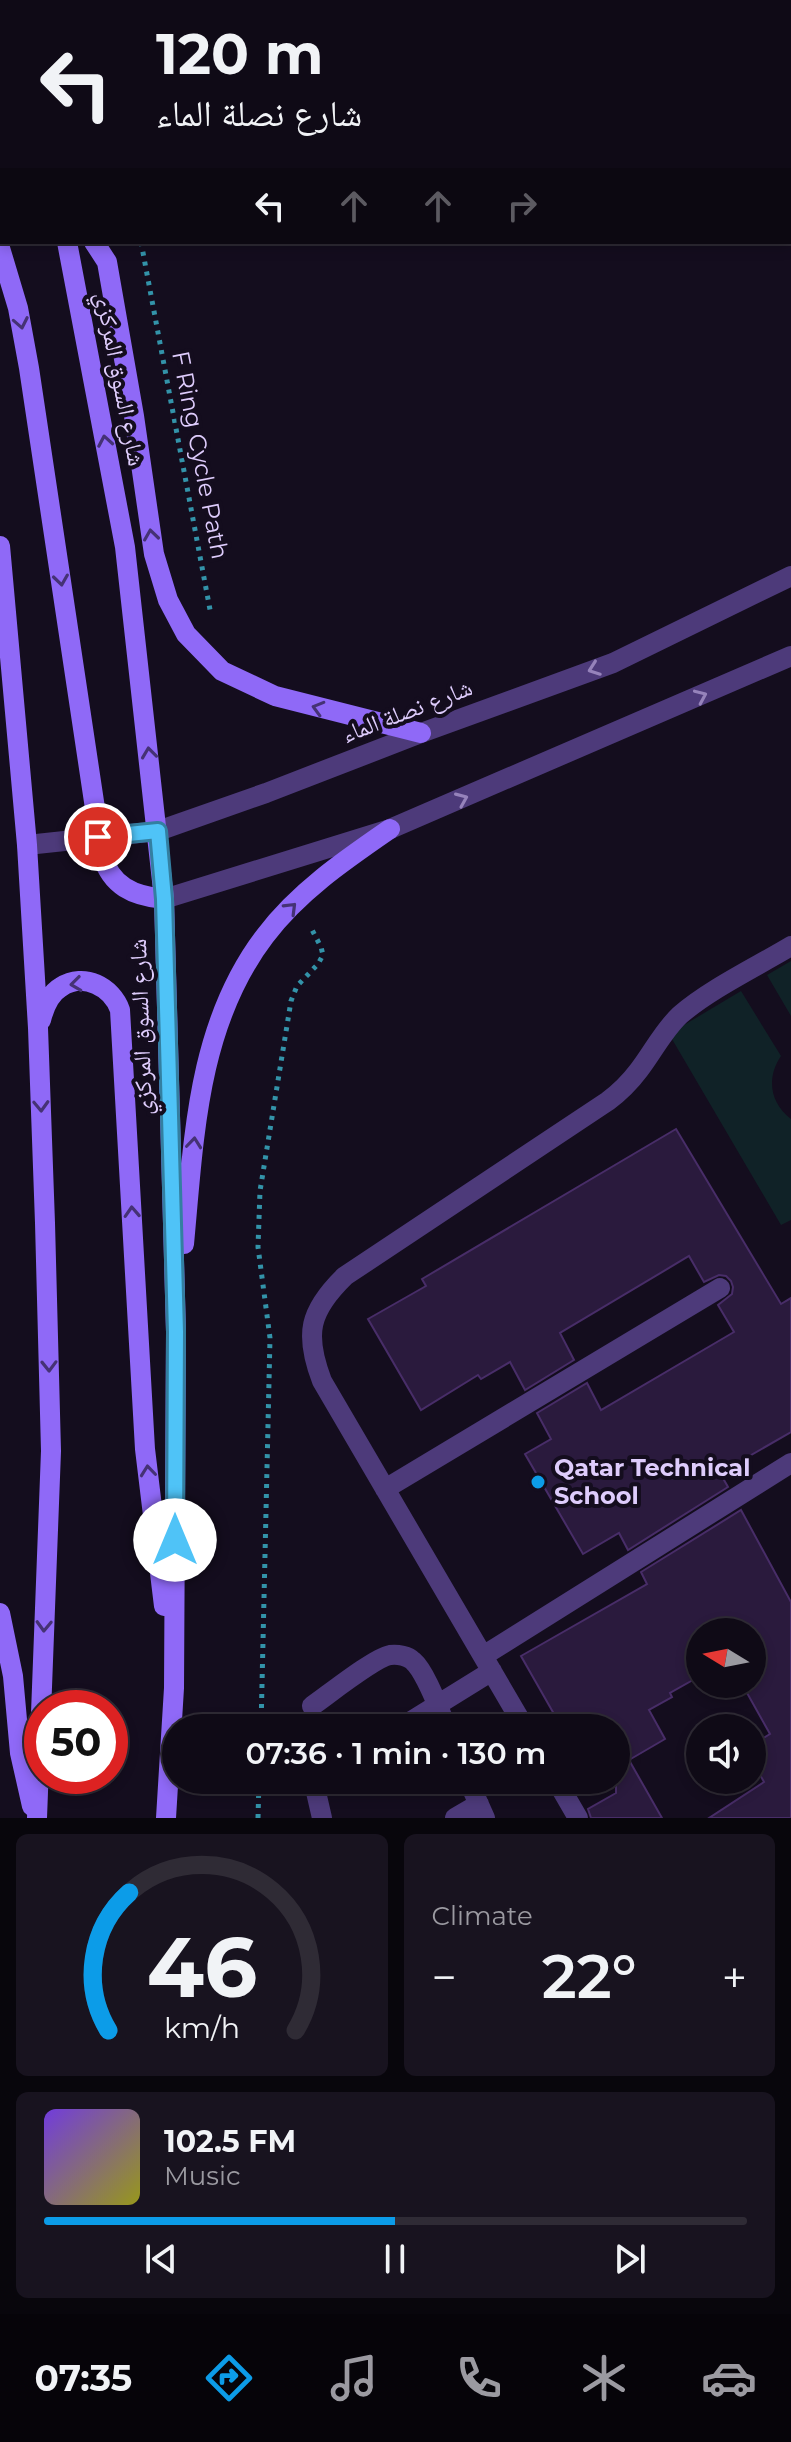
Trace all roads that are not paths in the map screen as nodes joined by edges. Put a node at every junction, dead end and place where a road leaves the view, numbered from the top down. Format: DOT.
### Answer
graph roads {
  1 [pos="67,244"];
  2 [pos="95,244"];
  3 [pos="0,248"];
  4 [pos="0,546"];
  5 [pos="791,576"];
  6 [pos="791,656"];
  7 [pos="421,733"];
  8 [pos="390,829"];
  9 [pos="158,831"];
  10 [pos="98,837"];
  11 [pos="27,845"];
  12 [pos="164,899"];
  13 [pos="791,946"];
  14 [pos="38,1028"];
  15 [pos="720,1288"];
  16 [pos="176,1332"];
  17 [pos="791,1463"];
  18 [pos="385,1489"];
  19 [pos="0,1613"];
  20 [pos="487,1663"];
  21 [pos="174,1688"];
  22 [pos="437,1705"];
  23 [pos="312,1706"];
  24 [pos="423,1714"];
  25 [pos="441,1714"];
  26 [pos="517,1714"];
  27 [pos="316,1794"];
  28 [pos="564,1794"];
  29 [pos="482,1811"];
  30 [pos="36,1818"];
  31 [pos="166,1818"];
  32 [pos="322,1818"];
  33 [pos="455,1818"];
  34 [pos="578,1818"];
  9 -- 1 [label="main road, شارع السوق المركزي, one-way"];
  7 -- 2 [label="main road, one-way"];
  3 -- 10 [label="main road, one-way"];
  4 -- 11 [label="main road"];
  5 -- 7 [label="street, شارع نصلة الماء, one-way"];
  8 -- 6 [label="street, one-way"];
  7 -- 9 [label="street, شارع نصلة الماء"];
  8 -- 12 [label="street"];
  16 -- 8 [label="main road, one-way"];
  9 -- 10 [label="street, شارع نصلة الماء"];
  9 -- 12 [label="main road, شارع السوق المركزي"];
  10 -- 11 [label="street, شارع نصلة الماء"];
  10 -- 12 [label="main road"];
  11 -- 14 [label="main road"];
  12 -- 16 [label="main road, شارع السوق المركزي"];
  13 -- 18 [label="street"];
  21 -- 14 [label="main road, one-way"];
  14 -- 30 [label="main road, one-way"];
  15 -- 18 [label="street"];
  16 -- 21 [label="main road, شارع السوق المركزي"];
  17 -- 20 [label="street"];
  18 -- 20 [label="street"];
  19 -- 30 [label="main road"];
  20 -- 22 [label="street"];
  20 -- 26 [label="street"];
  21 -- 31 [label="main road, شارع السوق المركزي"];
  22 -- 23 [label="street"];
  22 -- 24 [label="street"];
  22 -- 25 [label="street"];
  27 -- 32 [label="street"];
  28 -- 34 [label="street"];
  29 -- 33 [label="street"];
}
